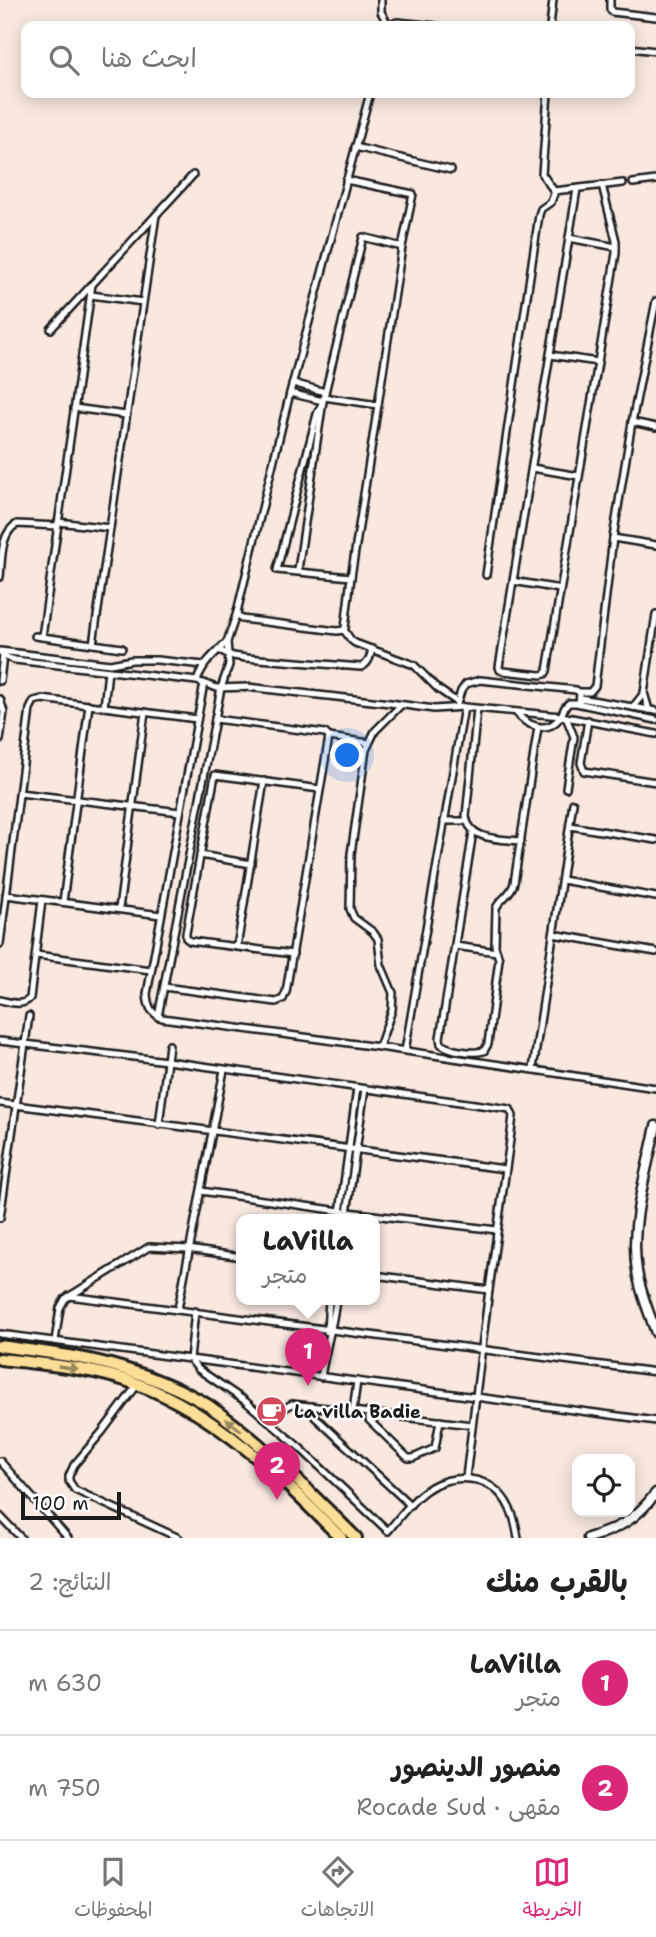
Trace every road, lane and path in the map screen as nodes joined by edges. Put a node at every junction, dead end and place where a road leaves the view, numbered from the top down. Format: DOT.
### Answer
graph roads {
  1 [pos="381,0"];
  2 [pos="553,0"];
  3 [pos="610,0"];
  4 [pos="656,17"];
  5 [pos="386,21"];
  6 [pos="551,21"];
  7 [pos="635,49"];
  8 [pos="656,51"];
  9 [pos="369,98"];
  10 [pos="548,98"];
  11 [pos="355,146"];
  12 [pos="451,170"];
  13 [pos="192,175"];
  14 [pos="346,180"];
  15 [pos="656,180"];
  16 [pos="623,183"];
  17 [pos="633,183"];
  18 [pos="602,186"];
  19 [pos="577,188"];
  20 [pos="554,191"];
  21 [pos="156,215"];
  22 [pos="569,238"];
  23 [pos="402,247"];
  24 [pos="616,247"];
  25 [pos="92,284"];
  26 [pos="91,295"];
  27 [pos="656,300"];
  28 [pos="143,302"];
  29 [pos="51,329"];
  30 [pos="550,355"];
  31 [pos="598,362"];
  32 [pos="293,383"];
  33 [pos="290,393"];
  34 [pos="324,396"];
  35 [pos="378,405"];
  36 [pos="75,408"];
  37 [pos="127,415"];
  38 [pos="632,422"];
  39 [pos="656,427"];
  40 [pos="532,468"];
  41 [pos="579,475"];
  42 [pos="58,524"];
  43 [pos="110,528"];
  44 [pos="613,538"];
  45 [pos="656,545"];
  46 [pos="298,570"];
  47 [pos="486,575"];
  48 [pos="0,577"];
  49 [pos="351,577"];
  50 [pos="513,581"];
  51 [pos="560,589"];
  52 [pos="237,612"];
  53 [pos="656,614"];
  54 [pos="344,630"];
  55 [pos="227,642"];
  56 [pos="93,644"];
  57 [pos="122,648"];
  58 [pos="372,649"];
  59 [pos="218,650"];
  60 [pos="1,653"];
  61 [pos="230,654"];
  62 [pos="204,666"];
  63 [pos="108,671"];
  64 [pos="523,673"];
  65 [pos="0,681"];
  66 [pos="201,682"];
  67 [pos="522,684"];
  68 [pos="221,688"];
  69 [pos="644,693"];
  70 [pos="580,698"];
  71 [pos="0,699"];
  72 [pos="89,705"];
  73 [pos="401,705"];
  74 [pos="459,706"];
  75 [pos="104,707"];
  76 [pos="633,707"];
  77 [pos="477,709"];
  78 [pos="653,711"];
  79 [pos="145,712"];
  80 [pos="516,712"];
  81 [pos="564,717"];
  82 [pos="197,719"];
  83 [pos="215,719"];
  84 [pos="588,720"];
  85 [pos="656,720"];
  86 [pos="538,727"];
  87 [pos="656,734"];
  88 [pos="329,737"];
  89 [pos="0,740"];
  90 [pos="369,743"];
  91 [pos="264,780"];
  92 [pos="656,782"];
  93 [pos="566,788"];
  94 [pos="320,789"];
  95 [pos="19,793"];
  96 [pos="76,800"];
  97 [pos="573,803"];
  98 [pos="132,807"];
  99 [pos="180,812"];
  100 [pos="444,821"];
  101 [pos="466,821"];
  102 [pos="570,826"];
  103 [pos="473,832"];
  104 [pos="656,839"];
  105 [pos="521,841"];
  106 [pos="200,855"];
  107 [pos="251,864"];
  108 [pos="562,880"];
  109 [pos="6,895"];
  110 [pos="656,897"];
  111 [pos="42,900"];
  112 [pos="63,902"];
  113 [pos="119,909"];
  114 [pos="161,915"];
  115 [pos="553,934"];
  116 [pos="0,944"];
  117 [pos="455,946"];
  118 [pos="237,947"];
  119 [pos="497,952"];
  120 [pos="656,952"];
  121 [pos="292,954"];
  122 [pos="36,955"];
  123 [pos="151,970"];
  124 [pos="164,987"];
  125 [pos="0,1000"];
  126 [pos="29,1016"];
  127 [pos="158,1017"];
  128 [pos="0,1041"];
  129 [pos="24,1044"];
  130 [pos="169,1045"];
  131 [pos="379,1047"];
  132 [pos="461,1050"];
  133 [pos="405,1051"];
  134 [pos="460,1060"];
  135 [pos="167,1062"];
  136 [pos="533,1069"];
  137 [pos="225,1070"];
  138 [pos="357,1088"];
  139 [pos="656,1088"];
  140 [pos="365,1089"];
  141 [pos="0,1103"];
  142 [pos="16,1105"];
  143 [pos="159,1125"];
  144 [pos="656,1126"];
  145 [pos="213,1132"];
  146 [pos="348,1150"];
  147 [pos="356,1151"];
  148 [pos="0,1154"];
  149 [pos="8,1154"];
  150 [pos="505,1170"];
  151 [pos="201,1191"];
  152 [pos="1,1205"];
  153 [pos="344,1211"];
  154 [pos="342,1214"];
  155 [pos="345,1214"];
  156 [pos="368,1214"];
  157 [pos="380,1215"];
  158 [pos="0,1217"];
  159 [pos="497,1230"];
  160 [pos="188,1249"];
  161 [pos="236,1256"];
  162 [pos="380,1276"];
  163 [pos="489,1290"];
  164 [pos="69,1296"];
  165 [pos="329,1305"];
  166 [pos="335,1305"];
  167 [pos="178,1309"];
  168 [pos="195,1311"];
  169 [pos="329,1329"];
  170 [pos="656,1333"];
  171 [pos="0,1334"];
  172 [pos="55,1341"];
  173 [pos="0,1346"];
  174 [pos="481,1350"];
  175 [pos="0,1359"];
  176 [pos="190,1359"];
  177 [pos="656,1372"];
  178 [pos="320,1377"];
  179 [pos="357,1381"];
  180 [pos="138,1384"];
  181 [pos="475,1396"];
  182 [pos="311,1406"];
  183 [pos="353,1411"];
  184 [pos="369,1413"];
  185 [pos="656,1420"];
  186 [pos="440,1421"];
  187 [pos="272,1424"];
  188 [pos="472,1425"];
  189 [pos="0,1461"];
  190 [pos="466,1477"];
  191 [pos="656,1493"];
  192 [pos="410,1504"];
  193 [pos="0,1516"];
  194 [pos="169,1536"];
  195 [pos="21,1538"];
  196 [pos="68,1538"];
  197 [pos="179,1538"];
  198 [pos="341,1538"];
  199 [pos="356,1538"];
  200 [pos="518,1538"];
  201 [pos="588,1538"];
  1 -- 5 [label="street"];
  2 -- 6 [label="street"];
  3 -- 4 [label="street"];
  7 -- 8 [label="street"];
  9 -- 11 [label="street"];
  10 -- 20 [label="street"];
  11 -- 12 [label="street"];
  11 -- 14 [label="street"];
  13 -- 21 [label="street"];
  14 -- 23 [label="street"];
  14 -- 32 [label="street"];
  15 -- 17 [label="street"];
  16 -- 18 [label="street"];
  18 -- 19 [label="street"];
  18 -- 24 [label="street"];
  19 -- 20 [label="street"];
  19 -- 22 [label="street"];
  20 -- 47 [label="street"];
  21 -- 25 [label="street"];
  21 -- 28 [label="street"];
  22 -- 24 [label="street"];
  22 -- 30 [label="street"];
  23 -- 34 [label="street"];
  23 -- 35 [label="street"];
  24 -- 31 [label="street"];
  25 -- 26 [label="street"];
  25 -- 29 [label="street"];
  26 -- 28 [label="street"];
  26 -- 36 [label="street"];
  27 -- 38 [label="street"];
  28 -- 37 [label="street"];
  30 -- 31 [label="street"];
  30 -- 40 [label="street"];
  31 -- 41 [label="street"];
  32 -- 33 [label="street"];
  32 -- 34 [label="street"];
  33 -- 34 [label="street"];
  33 -- 52 [label="street"];
  34 -- 35 [label="street"];
  34 -- 46 [label="street"];
  34 -- 46 [label="street"];
  35 -- 49 [label="street"];
  36 -- 37 [label="street"];
  36 -- 42 [label="street"];
  37 -- 43 [label="street"];
  38 -- 39 [label="street"];
  38 -- 44 [label="street"];
  40 -- 41 [label="street"];
  40 -- 50 [label="street"];
  41 -- 51 [label="street"];
  42 -- 43 [label="street"];
  42 -- 48 [label="street"];
  42 -- 56 [label="street"];
  43 -- 56 [label="street"];
  44 -- 45 [label="street"];
  44 -- 70 [label="street"];
  46 -- 49 [label="street"];
  49 -- 54 [label="street"];
  50 -- 51 [label="street"];
  50 -- 64 [label="street"];
  51 -- 64 [label="street"];
  52 -- 54 [label="street"];
  52 -- 55 [label="street"];
  53 -- 69 [label="street"];
  54 -- 58 [label="street"];
  55 -- 59 [label="street"];
  55 -- 61 [label="street"];
  56 -- 57 [label="street"];
  58 -- 61 [label="street"];
  58 -- 74 [label="street"];
  59 -- 61 [label="street"];
  59 -- 62 [label="street"];
  60 -- 62 [label="street"];
  60 -- 63 [label="street"];
  60 -- 65 [label="street"];
  61 -- 68 [label="street"];
  62 -- 66 [label="street"];
  63 -- 66 [label="street"];
  63 -- 75 [label="street"];
  64 -- 67 [label="street"];
  66 -- 68 [label="street"];
  66 -- 82 [label="street"];
  67 -- 70 [label="street"];
  67 -- 74 [label="street"];
  68 -- 73 [label="street"];
  68 -- 83 [label="street"];
  69 -- 76 [label="street"];
  69 -- 78 [label="street"];
  70 -- 76 [label="street"];
  70 -- 81 [label="street"];
  70 -- 85 [label="street"];
  71 -- 89 [label="street"];
  72 -- 75 [label="street"];
  72 -- 95 [label="street"];
  72 -- 96 [label="street"];
  73 -- 74 [label="street"];
  73 -- 90 [label="street"];
  74 -- 77 [label="street"];
  74 -- 100 [label="street"];
  75 -- 79 [label="street"];
  76 -- 78 [label="street"];
  77 -- 80 [label="street"];
  77 -- 101 [label="street"];
  79 -- 82 [label="street"];
  79 -- 98 [label="street"];
  80 -- 81 [label="street"];
  80 -- 86 [label="street"];
  81 -- 84 [label="street"];
  81 -- 86 [label="street"];
  81 -- 93 [label="street"];
  82 -- 99 [label="street"];
  83 -- 88 [label="street"];
  83 -- 124 [label="street"];
  84 -- 87 [label="street"];
  84 -- 92 [label="street"];
  86 -- 105 [label="street"];
  88 -- 90 [label="street"];
  88 -- 94 [label="street"];
  90 -- 131 [label="street"];
  91 -- 94 [label="street"];
  91 -- 106 [label="street"];
  91 -- 107 [label="street"];
  94 -- 121 [label="street"];
  95 -- 96 [label="street"];
  95 -- 109 [label="street"];
  96 -- 98 [label="street"];
  96 -- 112 [label="street"];
  97 -- 102 [label="street"];
  98 -- 99 [label="street"];
  98 -- 113 [label="street"];
  99 -- 114 [label="street"];
  100 -- 101 [label="street"];
  100 -- 133 [label="street"];
  101 -- 103 [label="street"];
  102 -- 104 [label="street"];
  102 -- 108 [label="street"];
  103 -- 105 [label="street"];
  103 -- 117 [label="street"];
  105 -- 119 [label="street"];
  106 -- 107 [label="street"];
  106 -- 118 [label="street"];
  107 -- 118 [label="street"];
  108 -- 110 [label="street"];
  108 -- 115 [label="street"];
  109 -- 111 [label="street"];
  109 -- 116 [label="street"];
  111 -- 112 [label="street"];
  111 -- 122 [label="street"];
  112 -- 113 [label="street"];
  113 -- 114 [label="street"];
  114 -- 123 [label="street"];
  115 -- 120 [label="street"];
  115 -- 136 [label="street"];
  117 -- 119 [label="street"];
  117 -- 132 [label="street"];
  118 -- 121 [label="street"];
  119 -- 132 [label="street"];
  121 -- 124 [label="street"];
  122 -- 123 [label="street"];
  122 -- 125 [label="street"];
  123 -- 127 [label="street"];
  124 -- 127 [label="street"];
  126 -- 129 [label="street"];
  127 -- 131 [label="street"];
  128 -- 129 [label="street"];
  129 -- 135 [label="street"];
  129 -- 142 [label="street"];
  130 -- 135 [label="street"];
  131 -- 133 [label="street"];
  132 -- 134 [label="street"];
  133 -- 134 [label="street"];
  134 -- 136 [label="street"];
  135 -- 137 [label="street"];
  135 -- 143 [label="street"];
  136 -- 139 [label="street"];
  137 -- 138 [label="street"];
  137 -- 145 [label="street"];
  138 -- 140 [label="street"];
  138 -- 146 [label="street"];
  140 -- 147 [label="street"];
  140 -- 150 [label="street"];
  141 -- 142 [label="street"];
  142 -- 143 [label="street"];
  142 -- 149 [label="street"];
  143 -- 145 [label="street"];
  144 -- 170 [label="street"];
  145 -- 146 [label="street"];
  145 -- 151 [label="street"];
  146 -- 147 [label="street"];
  146 -- 153 [label="street"];
  147 -- 150 [label="street"];
  147 -- 153 [label="street"];
  148 -- 149 [label="street"];
  149 -- 152 [label="street"];
  150 -- 159 [label="street"];
  151 -- 153 [label="street"];
  151 -- 160 [label="street"];
  152 -- 158 [label="street"];
  153 -- 154 [label="street"];
  153 -- 155 [label="street"];
  153 -- 156 [label="street"];
  157 -- 159 [label="street"];
  159 -- 163 [label="street"];
  160 -- 161 [label="street"];
  160 -- 164 [label="street"];
  160 -- 167 [label="street"];
  162 -- 163 [label="street"];
  163 -- 174 [label="street"];
  164 -- 167 [label="street"];
  164 -- 172 [label="street"];
  165 -- 169 [label="street"];
  166 -- 169 [label="street"];
  167 -- 168 [label="street"];
  168 -- 169 [label="street"];
  168 -- 176 [label="street"];
  169 -- 174 [label="street"];
  169 -- 178 [label="street"];
  171 -- 172 [label="street"];
  172 -- 176 [label="street"];
  199 -- 173 [label="highway, one-way"];
  174 -- 177 [label="street"];
  174 -- 181 [label="street"];
  175 -- 180 [label="highway, one-way"];
  176 -- 178 [label="street"];
  176 -- 187 [label="street"];
  178 -- 179 [label="street"];
  179 -- 181 [label="street"];
  179 -- 183 [label="street"];
  180 -- 194 [label="street"];
  180 -- 198 [label="highway"];
  181 -- 185 [label="street"];
  181 -- 188 [label="street"];
  182 -- 183 [label="street"];
  182 -- 187 [label="street"];
  182 -- 192 [label="street"];
  183 -- 184 [label="street"];
  184 -- 186 [label="street"];
  184 -- 186 [label="street"];
  186 -- 188 [label="street"];
  187 -- 192 [label="street"];
  188 -- 190 [label="street"];
  189 -- 196 [label="street"];
  190 -- 192 [label="street"];
  190 -- 200 [label="street"];
  191 -- 201 [label="street"];
  193 -- 195 [label="street"];
  194 -- 197 [label="street"];
}
